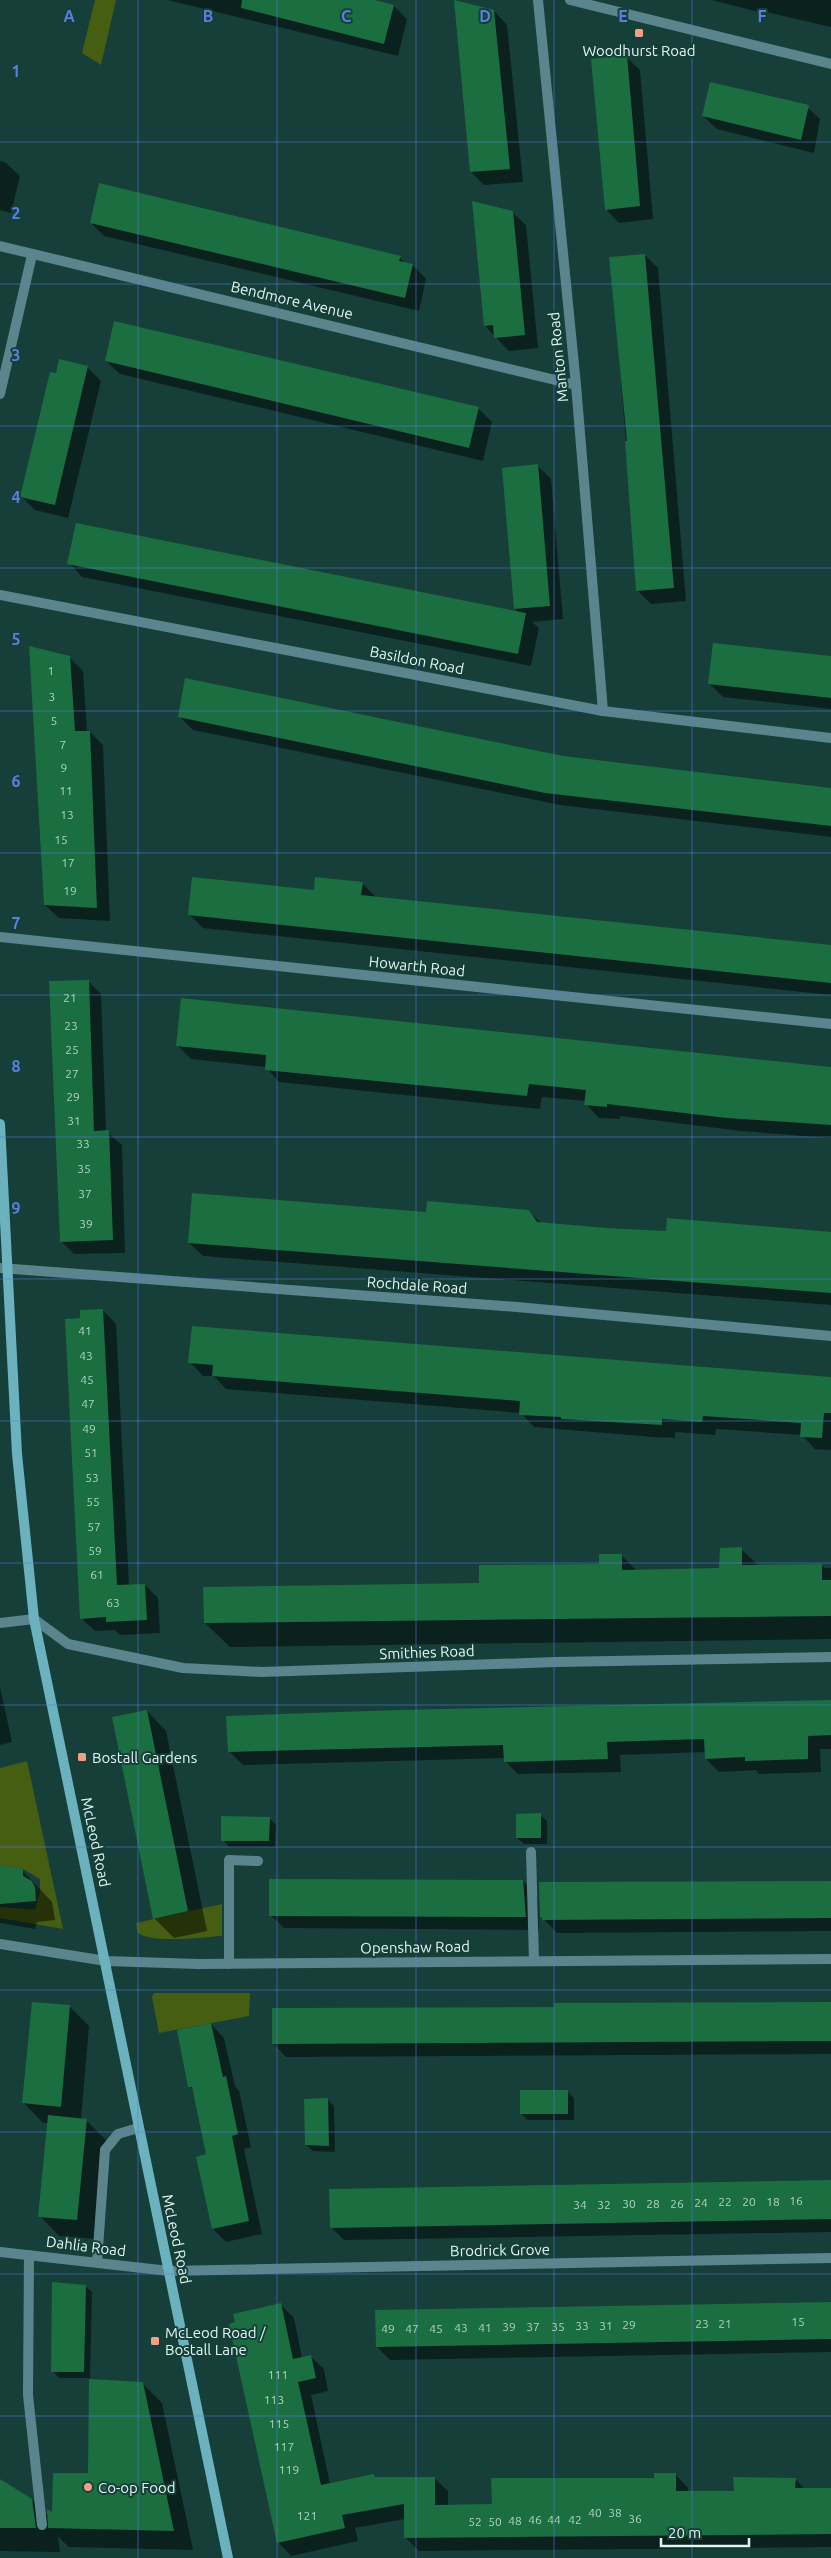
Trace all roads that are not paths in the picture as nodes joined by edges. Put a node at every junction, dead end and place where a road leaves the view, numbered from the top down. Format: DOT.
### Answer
graph roads {
  1 [pos="538,0"];
  2 [pos="570,0"];
  3 [pos="831,64"];
  4 [pos="0,246"];
  5 [pos="32,254"];
  6 [pos="576,385"];
  7 [pos="0,394"];
  8 [pos="0,595"];
  9 [pos="603,711"];
  10 [pos="831,738"];
  11 [pos="0,937"];
  12 [pos="831,1024"];
  13 [pos="0,1124"];
  14 [pos="4,1268"];
  15 [pos="831,1336"];
  16 [pos="34,1620"];
  17 [pos="0,1623"];
  18 [pos="831,1657"];
  19 [pos="531,1852"];
  20 [pos="258,1861"];
  21 [pos="0,1944"];
  22 [pos="831,1959"];
  23 [pos="106,1961"];
  24 [pos="534,1961"];
  25 [pos="229,1964"];
  26 [pos="138,2128"];
  27 [pos="0,2252"];
  28 [pos="29,2254"];
  29 [pos="831,2258"];
  30 [pos="97,2262"];
  31 [pos="169,2271"];
  32 [pos="42,2525"];
  33 [pos="228,2558"];
  1 -- 6 [label="street, Manton Road"];
  2 -- 3 [label="street"];
  4 -- 5 [label="street, Bendmore Avenue"];
  5 -- 6 [label="street, Bendmore Avenue"];
  5 -- 7 [label="street"];
  6 -- 9 [label="street, Manton Road"];
  8 -- 9 [label="street, Basildon Road"];
  9 -- 10 [label="street, Basildon Road"];
  11 -- 12 [label="street, Howarth Road"];
  13 -- 14 [label="main road, McLeod Road"];
  14 -- 15 [label="street, Rochdale Road"];
  14 -- 16 [label="main road, McLeod Road"];
  16 -- 17 [label="street"];
  16 -- 18 [label="street, Smithies Road"];
  16 -- 23 [label="main road, McLeod Road"];
  19 -- 24 [label="street"];
  20 -- 25 [label="street"];
  21 -- 23 [label="street, Openshaw Road"];
  22 -- 24 [label="street, Openshaw Road"];
  23 -- 25 [label="street, Openshaw Road"];
  23 -- 26 [label="main road, McLeod Road"];
  24 -- 25 [label="street, Openshaw Road"];
  26 -- 30 [label="street"];
  26 -- 31 [label="main road, McLeod Road"];
  27 -- 28 [label="street, Dahlia Road"];
  28 -- 30 [label="street, Dahlia Road"];
  28 -- 32 [label="street"];
  29 -- 31 [label="street, Brodrick Grove"];
  30 -- 31 [label="street, Dahlia Road"];
  31 -- 33 [label="main road, McLeod Road"];
}
